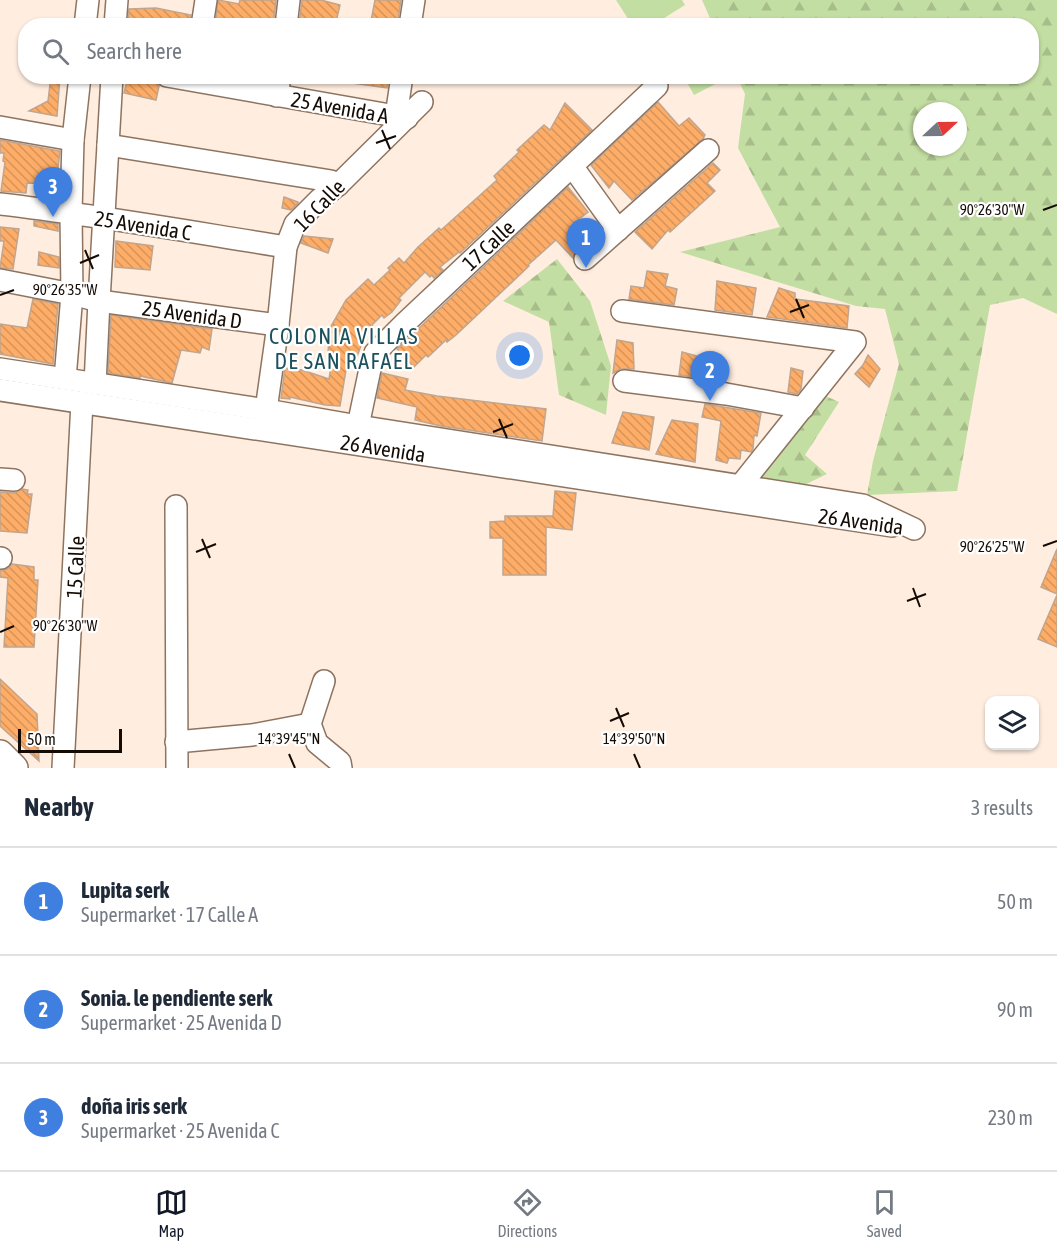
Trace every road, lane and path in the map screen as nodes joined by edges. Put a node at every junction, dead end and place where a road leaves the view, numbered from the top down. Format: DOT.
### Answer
graph roads {
  1 [pos="88,0"];
  2 [pos="117,0"];
  3 [pos="206,0"];
  4 [pos="289,0"];
  5 [pos="414,0"];
  6 [pos="86,18"];
  7 [pos="116,18"];
  8 [pos="203,18"];
  9 [pos="287,18"];
  10 [pos="411,18"];
  11 [pos="79,84"];
  12 [pos="112,84"];
  13 [pos="254,84"];
  14 [pos="402,84"];
  15 [pos="278,86"];
  16 [pos="657,86"];
  17 [pos="422,102"];
  18 [pos="402,117"];
  19 [pos="0,127"];
  20 [pos="73,140"];
  21 [pos="108,145"];
  22 [pos="708,150"];
  23 [pos="572,166"];
  24 [pos="338,185"];
  25 [pos="0,204"];
  26 [pos="71,213"];
  27 [pos="104,219"];
  28 [pos="618,230"];
  29 [pos="286,247"];
  30 [pos="585,260"];
  31 [pos="0,280"];
  32 [pos="72,294"];
  33 [pos="99,301"];
  34 [pos="622,311"];
  35 [pos="278,325"];
  36 [pos="0,369"];
  37 [pos="65,380"];
  38 [pos="624,381"];
  39 [pos="95,384"];
  40 [pos="0,390"];
  41 [pos="82,402"];
  42 [pos="803,408"];
  43 [pos="266,410"];
  44 [pos="358,426"];
  45 [pos="740,486"];
  46 [pos="176,506"];
  47 [pos="324,681"];
  48 [pos="310,724"];
  49 [pos="177,742"];
  50 [pos="0,754"];
  51 [pos="14,768"];
  52 [pos="63,768"];
  53 [pos="177,768"];
  54 [pos="340,768"];
  1 -- 6 [label="street"];
  2 -- 7 [label="street"];
  3 -- 8 [label="street"];
  4 -- 9 [label="street"];
  5 -- 10 [label="street"];
  11 -- 20 [label="street"];
  12 -- 21 [label="street"];
  13 -- 15 [label="street, 25 Avenida A"];
  14 -- 18 [label="street"];
  15 -- 18 [label="street, 25 Avenida A"];
  16 -- 23 [label="street, 17 Calle"];
  17 -- 18 [label="street, 16 Calle"];
  18 -- 24 [label="street, 16 Calle"];
  19 -- 20 [label="street"];
  20 -- 26 [label="street"];
  21 -- 24 [label="street"];
  21 -- 27 [label="street"];
  22 -- 28 [label="street"];
  23 -- 28 [label="street"];
  23 -- 44 [label="street, 17 Calle"];
  24 -- 29 [label="street, 16 Calle"];
  25 -- 26 [label="street, 25 Avenida C"];
  26 -- 27 [label="street, 25 Avenida C"];
  26 -- 32 [label="street"];
  27 -- 29 [label="street, 25 Avenida C"];
  27 -- 33 [label="street"];
  28 -- 30 [label="street"];
  29 -- 35 [label="street, 16 Calle"];
  31 -- 32 [label="street, 25 Avenida D"];
  32 -- 33 [label="street, 25 Avenida D"];
  32 -- 37 [label="street"];
  33 -- 35 [label="street, 25 Avenida D"];
  33 -- 39 [label="street"];
  34 -- 42 [label="street"];
  35 -- 43 [label="street, 16 Calle"];
  36 -- 37 [label="street, 26 Avenida"];
  37 -- 39 [label="street, 26 Avenida"];
  38 -- 42 [label="street"];
  39 -- 43 [label="street, 26 Avenida"];
  40 -- 41 [label="street, 26 Avenida"];
  41 -- 45 [label="street, 26 Avenida"];
  41 -- 52 [label="street, 15 Calle"];
  42 -- 45 [label="street"];
  43 -- 44 [label="street, 26 Avenida"];
  44 -- 45 [label="street, 26 Avenida"];
  46 -- 49 [label="street"];
  47 -- 48 [label="street"];
  48 -- 49 [label="street"];
  48 -- 54 [label="street"];
  49 -- 53 [label="street"];
  50 -- 51 [label="main road"];
}
